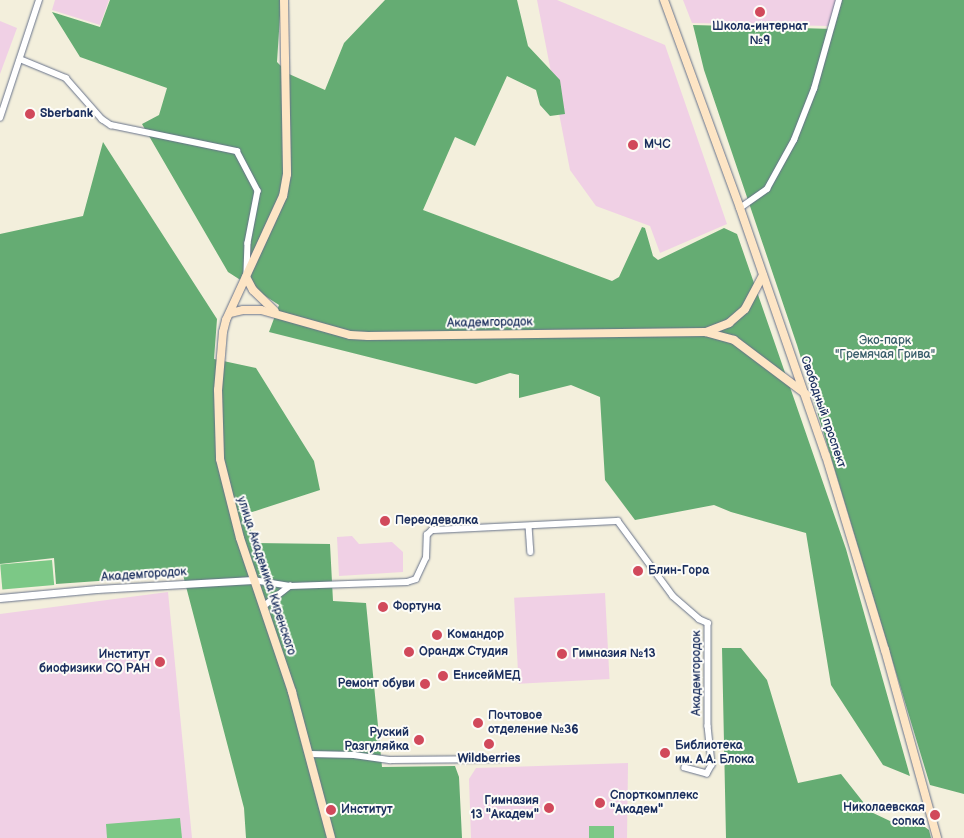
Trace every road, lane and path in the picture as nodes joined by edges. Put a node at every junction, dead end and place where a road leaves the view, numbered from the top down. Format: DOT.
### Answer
graph roads {
  1 [pos="39,0"];
  2 [pos="284,0"];
  3 [pos="664,0"];
  4 [pos="839,0"];
  5 [pos="20,59"];
  6 [pos="0,118"];
  7 [pos="740,208"];
  8 [pos="763,274"];
  9 [pos="246,277"];
  10 [pos="230,313"];
  11 [pos="279,314"];
  12 [pos="705,332"];
  13 [pos="807,395"];
  14 [pos="529,526"];
  15 [pos="530,552"];
  16 [pos="253,580"];
  17 [pos="290,586"];
  18 [pos="0,598"];
  19 [pos="264,606"];
  20 [pos="310,754"];
  21 [pos="501,759"];
  22 [pos="685,768"];
  23 [pos="331,838"];
  24 [pos="937,838"];
  1 -- 5 [label="street"];
  2 -- 9 [label="main road, улица Академика Киренского"];
  3 -- 7 [label="main road, Свободный проспект"];
  4 -- 7 [label="street"];
  5 -- 6 [label="street"];
  5 -- 9 [label="street"];
  7 -- 8 [label="main road, Свободный проспект"];
  8 -- 12 [label="main road"];
  8 -- 13 [label="main road, Свободный проспект"];
  9 -- 10 [label="main road, улица Академика Киренского"];
  9 -- 11 [label="main road"];
  10 -- 11 [label="main road, Академгородок"];
  10 -- 16 [label="main road, улица Академика Киренского"];
  11 -- 12 [label="main road, Академгородок"];
  12 -- 13 [label="main road"];
  13 -- 24 [label="main road, Свободный проспект"];
  14 -- 15 [label="street"];
  14 -- 17 [label="street, Академгородок"];
  14 -- 22 [label="street, Академгородок"];
  16 -- 17 [label="street, Академгородок"];
  16 -- 18 [label="street, Академгородок"];
  16 -- 19 [label="main road, улица Академика Киренского"];
  17 -- 19 [label="street"];
  19 -- 20 [label="main road, улица Академика Киренского"];
  20 -- 21 [label="street"];
  20 -- 23 [label="main road, улица Академика Киренского"];
}
